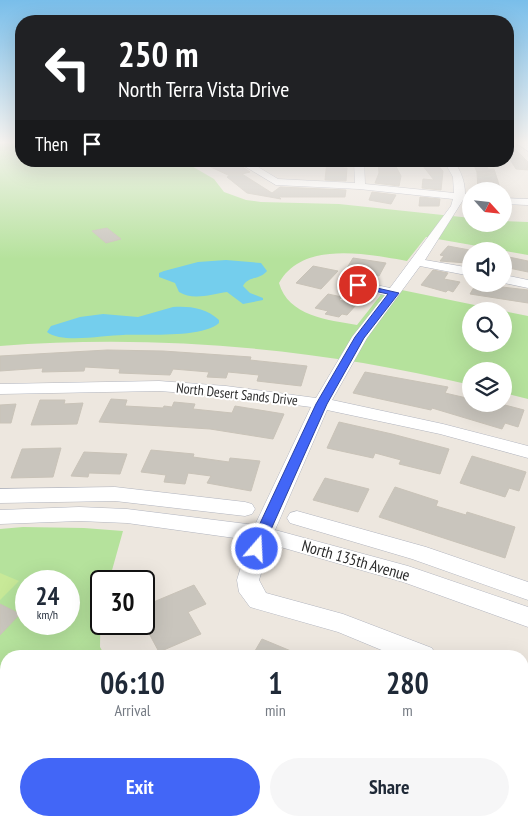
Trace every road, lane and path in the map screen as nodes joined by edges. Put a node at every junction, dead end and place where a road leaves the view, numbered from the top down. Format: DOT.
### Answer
graph roads {
  1 [pos="275,182"];
  2 [pos="360,182"];
  3 [pos="359,186"];
  4 [pos="462,197"];
  5 [pos="512,201"];
  6 [pos="462,202"];
  7 [pos="528,202"];
  8 [pos="417,262"];
  9 [pos="462,270"];
  10 [pos="512,281"];
  11 [pos="528,284"];
  12 [pos="358,285"];
  13 [pos="394,293"];
  14 [pos="0,389"];
  15 [pos="321,404"];
  16 [pos="528,452"];
  17 [pos="0,496"];
  18 [pos="245,508"];
  19 [pos="0,518"];
  20 [pos="297,518"];
  21 [pos="262,534"];
  22 [pos="418,553"];
  23 [pos="408,575"];
  24 [pos="528,591"];
  25 [pos="528,617"];
  26 [pos="408,650"];
  1 -- 3 [label="street"];
  2 -- 3 [label="street"];
  3 -- 4 [label="street"];
  5 -- 7 [label="street"];
  6 -- 8 [label="street"];
  8 -- 9 [label="street"];
  8 -- 13 [label="street"];
  10 -- 11 [label="street"];
  12 -- 13 [label="street"];
  13 -- 15 [label="street"];
  14 -- 15 [label="street, North Desert Sands Drive"];
  15 -- 16 [label="street, North Desert Sands Drive"];
  15 -- 21 [label="street"];
  17 -- 18 [label="street"];
  19 -- 21 [label="street, North 135th Avenue"];
  20 -- 22 [label="street"];
  21 -- 23 [label="street, North 135th Avenue"];
  21 -- 26 [label="street"];
  22 -- 23 [label="street"];
  22 -- 24 [label="street"];
  23 -- 25 [label="street, North 135th Avenue"];
}
